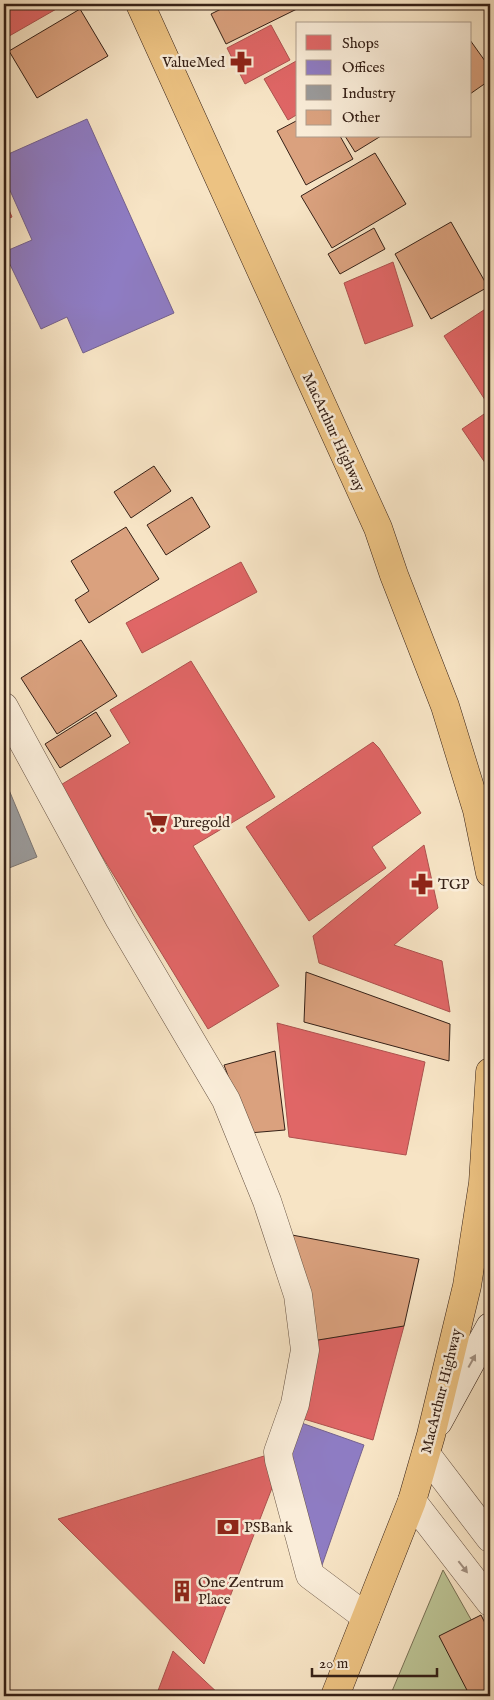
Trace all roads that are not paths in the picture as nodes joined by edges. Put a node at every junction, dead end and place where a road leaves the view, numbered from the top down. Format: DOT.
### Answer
graph roads {
  1 [pos="140,4"];
  2 [pos="4,706"];
  3 [pos="490,873"];
  4 [pos="490,1072"];
  5 [pos="486,1183"];
  6 [pos="490,1327"];
  7 [pos="428,1444"];
  8 [pos="412,1501"];
  9 [pos="490,1538"];
  10 [pos="490,1602"];
  11 [pos="366,1616"];
  12 [pos="335,1696"];
  1 -- 3 [label="highway, MacArthur Highway"];
  2 -- 11 [label="street"];
  4 -- 5 [label="highway, MacArthur Highway"];
  5 -- 7 [label="highway, MacArthur Highway"];
  7 -- 6 [label="street, one-way"];
  7 -- 8 [label="highway, MacArthur Highway"];
  7 -- 9 [label="street"];
  8 -- 10 [label="street, one-way"];
  8 -- 11 [label="highway, MacArthur Highway"];
  11 -- 12 [label="highway, MacArthur Highway"];
}
